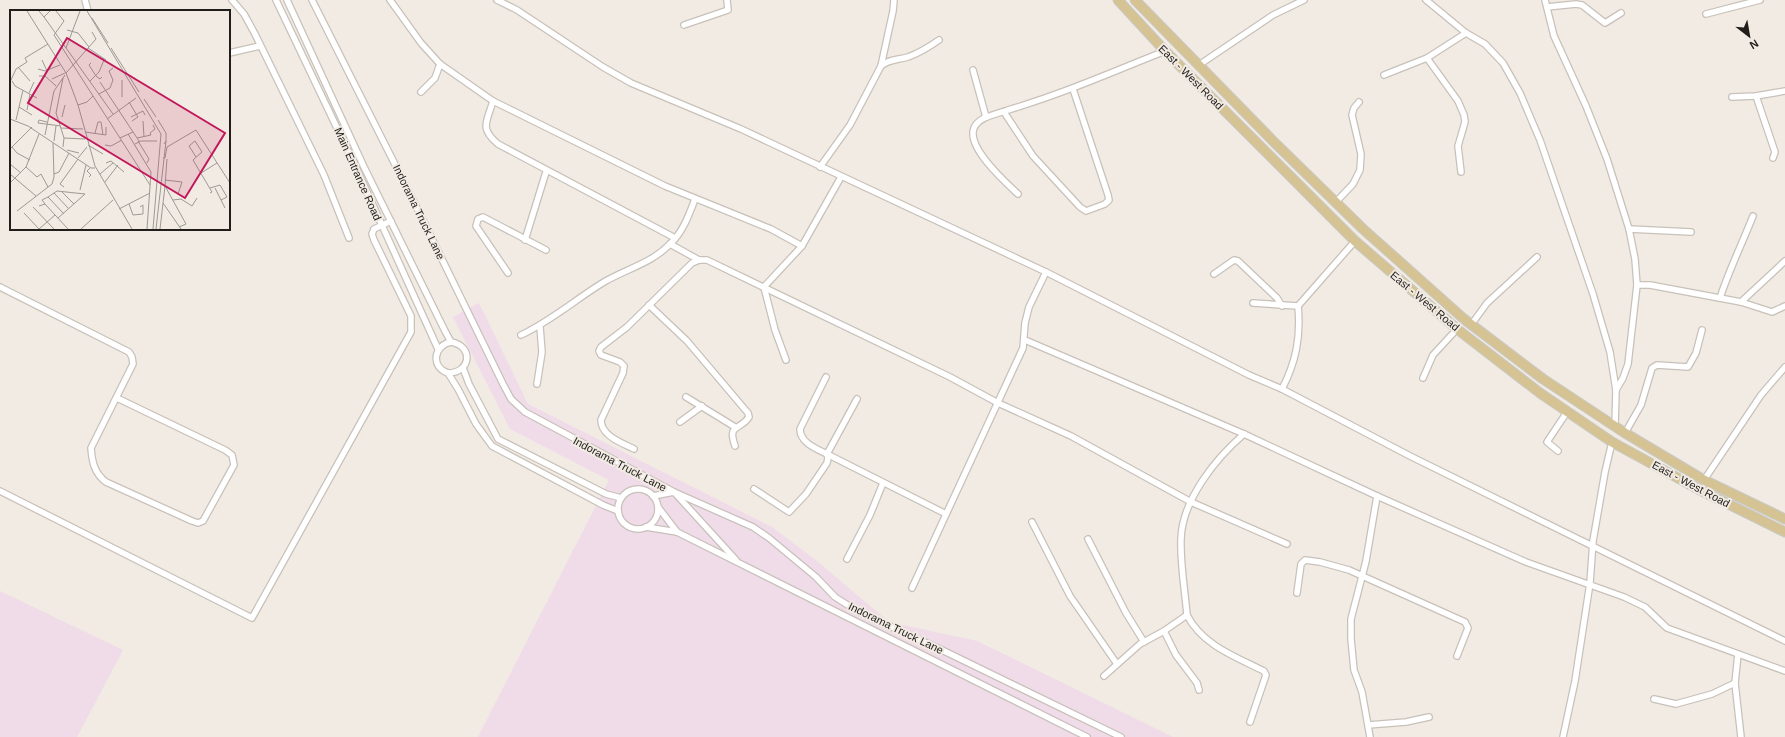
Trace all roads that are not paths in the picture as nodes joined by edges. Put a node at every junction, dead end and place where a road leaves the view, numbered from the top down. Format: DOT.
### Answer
graph roads {
  1 [pos="85,0"];
  2 [pos="232,0"];
  3 [pos="276,0"];
  4 [pos="287,0"];
  5 [pos="312,0"];
  6 [pos="390,0"];
  7 [pos="497,0"];
  8 [pos="727,0"];
  9 [pos="894,0"];
  10 [pos="1118,0"];
  11 [pos="1135,0"];
  12 [pos="1304,0"];
  13 [pos="1426,0"];
  14 [pos="1545,0"];
  15 [pos="1760,0"];
  16 [pos="1547,6"];
  17 [pos="88,10"];
  18 [pos="1621,13"];
  19 [pos="1706,14"];
  20 [pos="684,24"];
  21 [pos="1466,33"];
  22 [pos="939,40"];
  23 [pos="260,46"];
  24 [pos="1166,51"];
  25 [pos="230,53"];
  26 [pos="1427,58"];
  27 [pos="440,64"];
  28 [pos="1199,65"];
  29 [pos="881,66"];
  30 [pos="973,70"];
  31 [pos="1384,76"];
  32 [pos="1073,89"];
  33 [pos="1785,91"];
  34 [pos="421,92"];
  35 [pos="1756,96"];
  36 [pos="1732,97"];
  37 [pos="493,101"];
  38 [pos="1359,102"];
  39 [pos="1004,112"];
  40 [pos="986,117"];
  41 [pos="1773,158"];
  42 [pos="820,167"];
  43 [pos="546,172"];
  44 [pos="1461,172"];
  45 [pos="841,177"];
  46 [pos="1018,194"];
  47 [pos="695,199"];
  48 [pos="1336,202"];
  49 [pos="1753,216"];
  50 [pos="391,221"];
  51 [pos="381,226"];
  52 [pos="1629,229"];
  53 [pos="1691,232"];
  54 [pos="349,238"];
  55 [pos="675,238"];
  56 [pos="525,240"];
  57 [pos="1355,241"];
  58 [pos="670,244"];
  59 [pos="802,246"];
  60 [pos="546,250"];
  61 [pos="1537,257"];
  62 [pos="699,260"];
  63 [pos="1785,261"];
  64 [pos="1046,272"];
  65 [pos="508,273"];
  66 [pos="1214,274"];
  67 [pos="1637,285"];
  68 [pos="0,287"];
  69 [pos="764,287"];
  70 [pos="1720,298"];
  71 [pos="1741,302"];
  72 [pos="1253,303"];
  73 [pos="649,306"];
  74 [pos="1282,306"];
  75 [pos="1298,306"];
  76 [pos="1785,306"];
  77 [pos="1471,325"];
  78 [pos="540,327"];
  79 [pos="1458,329"];
  80 [pos="1702,330"];
  81 [pos="521,335"];
  82 [pos="1025,340"];
  83 [pos="451,342"];
  84 [pos="438,349"];
  85 [pos="786,360"];
  86 [pos="463,368"];
  87 [pos="1784,369"];
  88 [pos="448,373"];
  89 [pos="826,377"];
  90 [pos="1423,378"];
  91 [pos="537,384"];
  92 [pos="1282,389"];
  93 [pos="1616,390"];
  94 [pos="686,397"];
  95 [pos="117,398"];
  96 [pos="857,399"];
  97 [pos="998,403"];
  98 [pos="702,406"];
  99 [pos="1567,412"];
  100 [pos="680,422"];
  101 [pos="1615,426"];
  102 [pos="735,427"];
  103 [pos="1625,433"];
  104 [pos="1244,434"];
  105 [pos="1612,442"];
  106 [pos="735,446"];
  107 [pos="634,449"];
  108 [pos="1558,451"];
  109 [pos="827,454"];
  110 [pos="1704,480"];
  111 [pos="883,483"];
  112 [pos="754,489"];
  113 [pos="0,491"];
  114 [pos="674,492"];
  115 [pos="653,496"];
  116 [pos="1377,496"];
  117 [pos="621,498"];
  118 [pos="1191,502"];
  119 [pos="658,506"];
  120 [pos="618,511"];
  121 [pos="946,514"];
  122 [pos="1785,519"];
  123 [pos="1032,522"];
  124 [pos="646,527"];
  125 [pos="677,532"];
  126 [pos="1785,532"];
  127 [pos="1088,538"];
  128 [pos="1287,544"];
  129 [pos="1592,547"];
  130 [pos="847,559"];
  131 [pos="738,563"];
  132 [pos="1362,577"];
  133 [pos="1590,583"];
  134 [pos="912,588"];
  135 [pos="1297,593"];
  136 [pos="1187,615"];
  137 [pos="886,624"];
  138 [pos="1164,631"];
  139 [pos="877,633"];
  140 [pos="1785,641"];
  141 [pos="1144,642"];
  142 [pos="1738,654"];
  143 [pos="1457,656"];
  144 [pos="1117,664"];
  145 [pos="1785,671"];
  146 [pos="1104,676"];
  147 [pos="1735,683"];
  148 [pos="1199,690"];
  149 [pos="1654,699"];
  150 [pos="1430,717"];
  151 [pos="1250,722"];
  152 [pos="1368,725"];
  153 [pos="1086,737"];
  154 [pos="1121,737"];
  155 [pos="1370,737"];
  156 [pos="1563,737"];
  157 [pos="1741,737"];
  1 -- 17 [label="street"];
  2 -- 23 [label="street"];
  3 -- 51 [label="street, Main Entrance Road"];
  4 -- 50 [label="street"];
  5 -- 114 [label="street, Indorama Truck Lane"];
  6 -- 27 [label="street"];
  7 -- 42 [label="street"];
  8 -- 20 [label="street"];
  9 -- 29 [label="street"];
  10 -- 24 [label="main road, East - West Road"];
  11 -- 28 [label="main road, East - West Road"];
  12 -- 28 [label="street"];
  13 -- 21 [label="street"];
  14 -- 16 [label="street"];
  15 -- 19 [label="street"];
  16 -- 18 [label="street"];
  16 -- 52 [label="street"];
  21 -- 26 [label="street"];
  21 -- 93 [label="street"];
  22 -- 29 [label="street"];
  23 -- 25 [label="street"];
  23 -- 54 [label="street"];
  24 -- 32 [label="street"];
  24 -- 57 [label="main road, East - West Road"];
  26 -- 31 [label="street"];
  26 -- 44 [label="street"];
  27 -- 34 [label="street"];
  27 -- 37 [label="street"];
  28 -- 48 [label="main road, East - West Road"];
  29 -- 42 [label="street"];
  30 -- 40 [label="street"];
  32 -- 39 [label="street"];
  32 -- 39 [label="street"];
  33 -- 35 [label="street"];
  35 -- 36 [label="street"];
  35 -- 41 [label="street"];
  37 -- 43 [label="street"];
  37 -- 47 [label="street"];
  38 -- 48 [label="street"];
  39 -- 40 [label="street"];
  40 -- 46 [label="street"];
  42 -- 45 [label="street"];
  43 -- 55 [label="street"];
  43 -- 56 [label="street"];
  45 -- 59 [label="street"];
  45 -- 64 [label="street"];
  47 -- 55 [label="street"];
  47 -- 59 [label="street"];
  48 -- 77 [label="main road, East - West Road"];
  49 -- 70 [label="street"];
  50 -- 51 [label="street"];
  50 -- 83 [label="street"];
  51 -- 84 [label="street, Main Entrance Road"];
  51 -- 113 [label="street"];
  52 -- 53 [label="street"];
  52 -- 67 [label="street"];
  55 -- 58 [label="street"];
  56 -- 60 [label="street"];
  56 -- 65 [label="street"];
  57 -- 75 [label="street"];
  57 -- 79 [label="main road, East - West Road"];
  58 -- 62 [label="street"];
  58 -- 78 [label="street"];
  59 -- 69 [label="street"];
  61 -- 77 [label="street"];
  62 -- 69 [label="street"];
  62 -- 73 [label="street"];
  63 -- 71 [label="street"];
  64 -- 82 [label="street"];
  64 -- 92 [label="street"];
  66 -- 74 [label="street"];
  67 -- 70 [label="street"];
  67 -- 93 [label="street"];
  68 -- 95 [label="street"];
  69 -- 85 [label="street"];
  69 -- 97 [label="street"];
  70 -- 71 [label="street"];
  71 -- 76 [label="street"];
  72 -- 74 [label="street"];
  73 -- 102 [label="street"];
  73 -- 107 [label="street"];
  74 -- 75 [label="street"];
  75 -- 92 [label="street"];
  77 -- 101 [label="main road, East - West Road"];
  78 -- 81 [label="street"];
  78 -- 91 [label="street"];
  79 -- 90 [label="street"];
  79 -- 99 [label="main road, East - West Road"];
  80 -- 103 [label="street"];
  82 -- 97 [label="street"];
  82 -- 104 [label="street"];
  83 -- 84 [label="street"];
  83 -- 86 [label="street"];
  84 -- 88 [label="street"];
  86 -- 88 [label="street"];
  86 -- 117 [label="street"];
  87 -- 110 [label="street"];
  88 -- 120 [label="street"];
  89 -- 109 [label="street"];
  92 -- 129 [label="street"];
  93 -- 101 [label="street"];
  94 -- 98 [label="street"];
  95 -- 95 [label="street"];
  96 -- 109 [label="street"];
  97 -- 118 [label="street"];
  97 -- 121 [label="street"];
  98 -- 100 [label="street"];
  98 -- 102 [label="street"];
  99 -- 105 [label="main road, East - West Road"];
  99 -- 108 [label="street"];
  101 -- 103 [label="main road, East - West Road"];
  102 -- 106 [label="street"];
  103 -- 110 [label="main road, East - West Road"];
  104 -- 116 [label="street"];
  104 -- 118 [label="street"];
  105 -- 126 [label="main road, East - West Road"];
  105 -- 129 [label="street"];
  109 -- 111 [label="street"];
  109 -- 112 [label="street"];
  110 -- 122 [label="main road, East - West Road"];
  111 -- 121 [label="street"];
  111 -- 130 [label="street"];
  114 -- 115 [label="street"];
  114 -- 131 [label="street"];
  114 -- 137 [label="street, Indorama Truck Lane"];
  115 -- 117 [label="street"];
  115 -- 119 [label="street"];
  116 -- 132 [label="street"];
  116 -- 133 [label="street"];
  117 -- 120 [label="street"];
  118 -- 128 [label="street"];
  118 -- 136 [label="street"];
  119 -- 124 [label="street"];
  119 -- 125 [label="street"];
  120 -- 124 [label="street"];
  121 -- 134 [label="street"];
  123 -- 144 [label="street"];
  124 -- 125 [label="street"];
  125 -- 131 [label="street"];
  127 -- 141 [label="street"];
  129 -- 133 [label="street"];
  129 -- 140 [label="street"];
  131 -- 139 [label="street"];
  132 -- 135 [label="street"];
  132 -- 143 [label="street"];
  132 -- 152 [label="street"];
  133 -- 142 [label="street"];
  133 -- 156 [label="street"];
  136 -- 138 [label="street"];
  136 -- 151 [label="street"];
  137 -- 139 [label="street"];
  137 -- 154 [label="street, Indorama Truck Lane"];
  138 -- 141 [label="street"];
  138 -- 148 [label="street"];
  139 -- 153 [label="street"];
  141 -- 144 [label="street"];
  142 -- 145 [label="street"];
  142 -- 147 [label="street"];
  144 -- 146 [label="street"];
  147 -- 149 [label="street"];
  147 -- 157 [label="street"];
  150 -- 152 [label="street"];
  152 -- 155 [label="street"];
}
